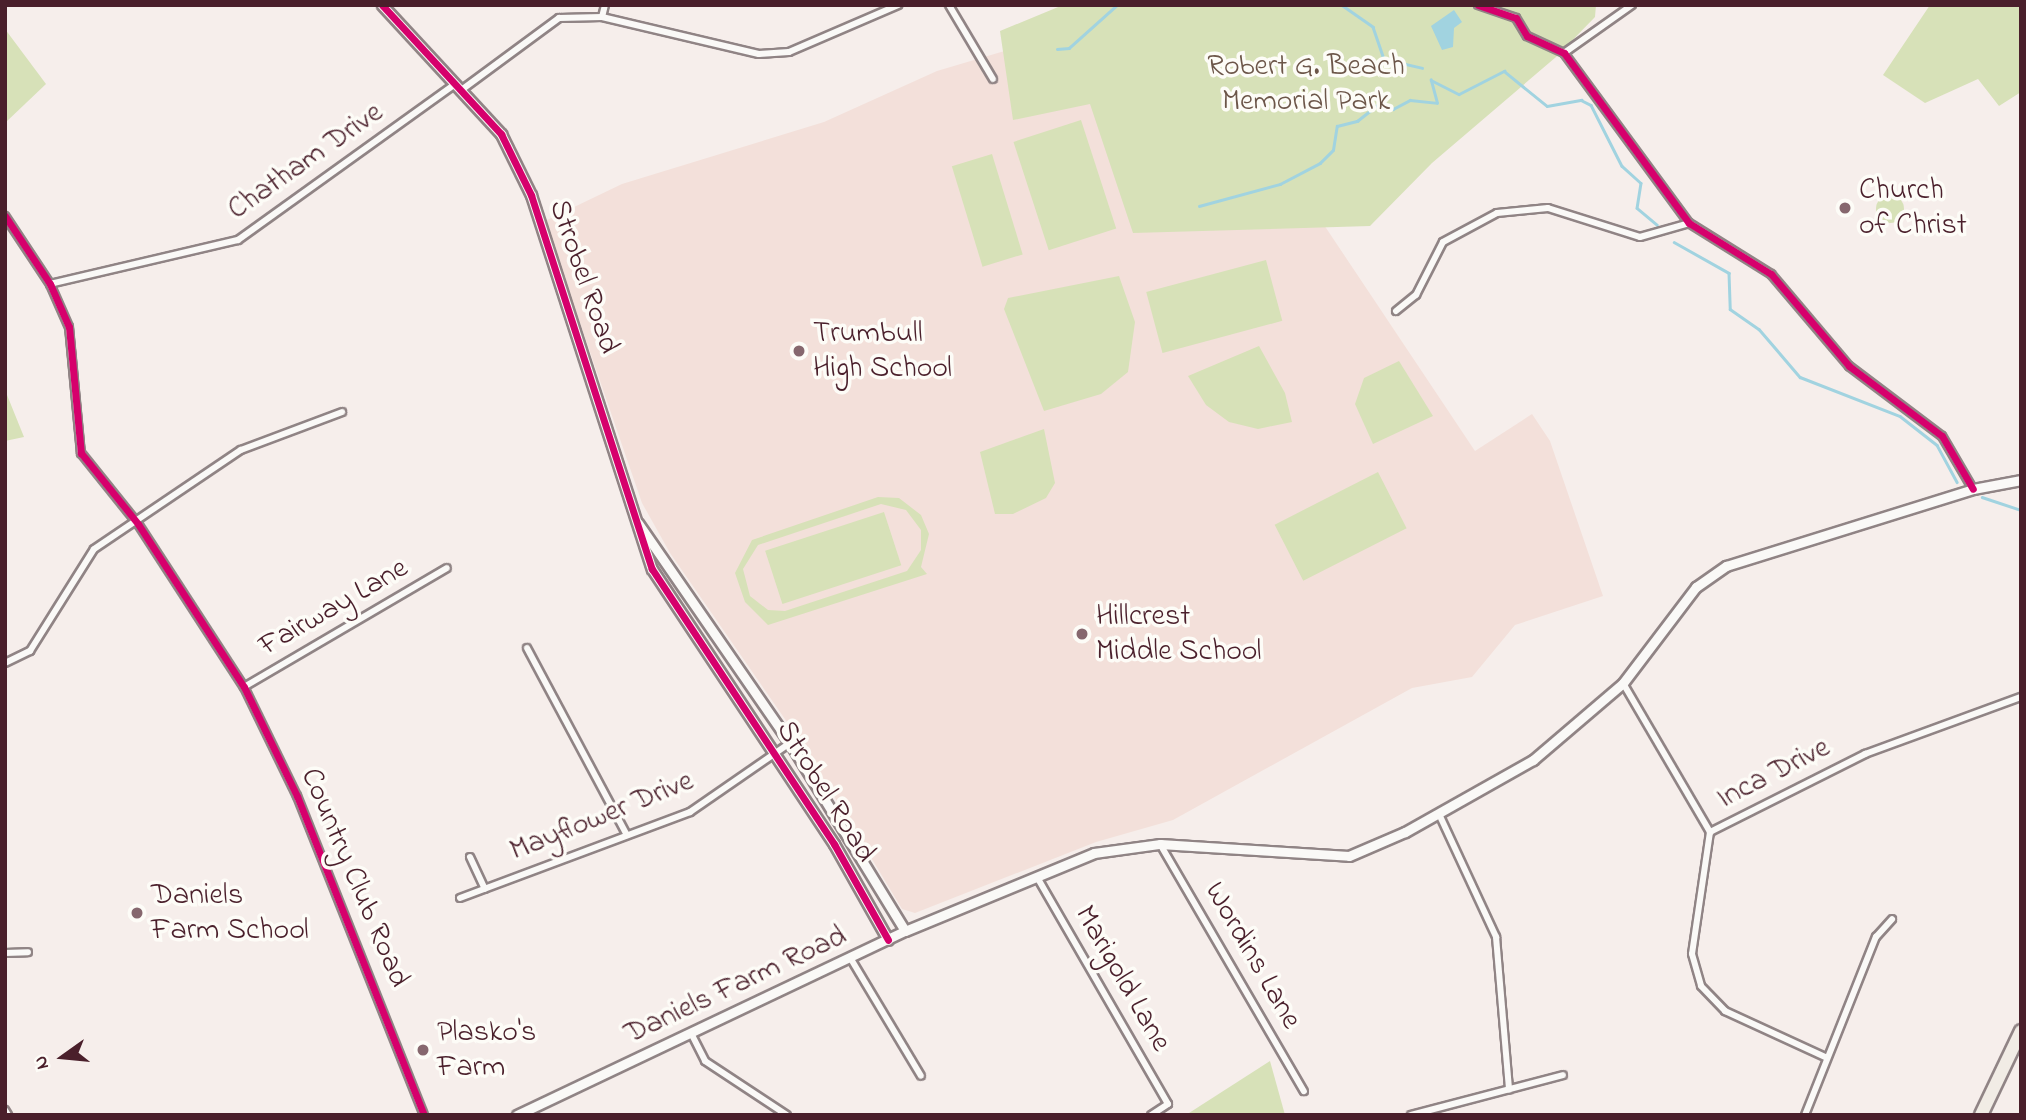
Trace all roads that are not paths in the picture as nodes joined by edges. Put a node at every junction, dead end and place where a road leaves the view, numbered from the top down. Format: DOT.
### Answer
graph roads {
  1 [pos="382,5"];
  2 [pos="605,5"];
  3 [pos="898,5"];
  4 [pos="948,5"];
  5 [pos="1478,5"];
  6 [pos="1632,5"];
  7 [pos="602,18"];
  8 [pos="1564,53"];
  9 [pos="993,79"];
  10 [pos="458,87"];
  11 [pos="5,216"];
  12 [pos="1689,223"];
  13 [pos="50,284"];
  14 [pos="1396,311"];
  15 [pos="342,412"];
  16 [pos="2021,480"];
  17 [pos="1973,489"];
  18 [pos="636,522"];
  19 [pos="138,524"];
  20 [pos="447,568"];
  21 [pos="684,593"];
  22 [pos="671,602"];
  23 [pos="527,648"];
  24 [pos="5,663"];
  25 [pos="1623,684"];
  26 [pos="244,687"];
  27 [pos="2021,697"];
  28 [pos="790,743"];
  29 [pos="775,753"];
  30 [pos="1439,814"];
  31 [pos="1710,832"];
  32 [pos="626,835"];
  33 [pos="1160,844"];
  34 [pos="470,857"];
  35 [pos="1037,877"];
  36 [pos="485,889"];
  37 [pos="460,898"];
  38 [pos="1892,919"];
  39 [pos="905,931"];
  40 [pos="888,940"];
  41 [pos="28,952"];
  42 [pos="5,953"];
  43 [pos="851,959"];
  44 [pos="2021,1031"];
  45 [pos="692,1035"];
  46 [pos="1827,1058"];
  47 [pos="1563,1074"];
  48 [pos="920,1076"];
  49 [pos="1509,1089"];
  50 [pos="1304,1091"];
  51 [pos="5,1110"];
  52 [pos="8,1115"];
  53 [pos="424,1115"];
  54 [pos="517,1115"];
  55 [pos="787,1115"];
  56 [pos="1151,1115"];
  57 [pos="1410,1115"];
  58 [pos="1805,1115"];
  59 [pos="1981,1115"];
  1 -- 10 [label="main road, Strobel Road"];
  2 -- 7 [label="street"];
  3 -- 7 [label="street, Chatham Drive"];
  4 -- 9 [label="street"];
  5 -- 8 [label="street"];
  6 -- 8 [label="street"];
  7 -- 10 [label="street, Chatham Drive"];
  8 -- 12 [label="street"];
  10 -- 13 [label="street, Chatham Drive"];
  10 -- 18 [label="main road, Strobel Road"];
  11 -- 13 [label="street, Country Club Road"];
  12 -- 14 [label="street"];
  12 -- 17 [label="street"];
  13 -- 19 [label="street, Country Club Road"];
  15 -- 19 [label="street"];
  16 -- 17 [label="main road, Daniels Farm Road"];
  17 -- 25 [label="main road, Daniels Farm Road"];
  18 -- 21 [label="main road, Strobel Road"];
  18 -- 22 [label="main road, Strobel Road"];
  19 -- 24 [label="street"];
  19 -- 26 [label="street, Country Club Road"];
  20 -- 26 [label="street, Fairway Lane"];
  21 -- 22 [label="main road"];
  21 -- 28 [label="main road, Strobel Road"];
  22 -- 29 [label="main road, Strobel Road"];
  23 -- 32 [label="street"];
  25 -- 30 [label="main road, Daniels Farm Road"];
  25 -- 31 [label="street, Inca Drive"];
  26 -- 53 [label="street, Country Club Road"];
  27 -- 31 [label="street, Inca Drive"];
  28 -- 29 [label="street, Mayflower Drive"];
  28 -- 39 [label="main road, Strobel Road"];
  29 -- 32 [label="street, Mayflower Drive"];
  29 -- 40 [label="main road, Strobel Road"];
  30 -- 33 [label="main road, Daniels Farm Road"];
  30 -- 49 [label="street"];
  31 -- 46 [label="street"];
  32 -- 36 [label="street, Mayflower Drive"];
  33 -- 35 [label="main road, Daniels Farm Road"];
  33 -- 50 [label="street, Wordins Lane"];
  34 -- 36 [label="street"];
  35 -- 39 [label="main road, Daniels Farm Road"];
  35 -- 56 [label="street, Marigold Lane"];
  36 -- 37 [label="street, Mayflower Drive"];
  38 -- 46 [label="street"];
  39 -- 40 [label="main road, Daniels Farm Road"];
  40 -- 43 [label="main road, Daniels Farm Road"];
  41 -- 42 [label="street"];
  43 -- 45 [label="main road, Daniels Farm Road"];
  43 -- 48 [label="street"];
  44 -- 59 [label="highway"];
  45 -- 54 [label="main road, Daniels Farm Road"];
  45 -- 55 [label="street"];
  46 -- 58 [label="street"];
  47 -- 49 [label="street"];
  49 -- 57 [label="street"];
  51 -- 52 [label="street"];
}
